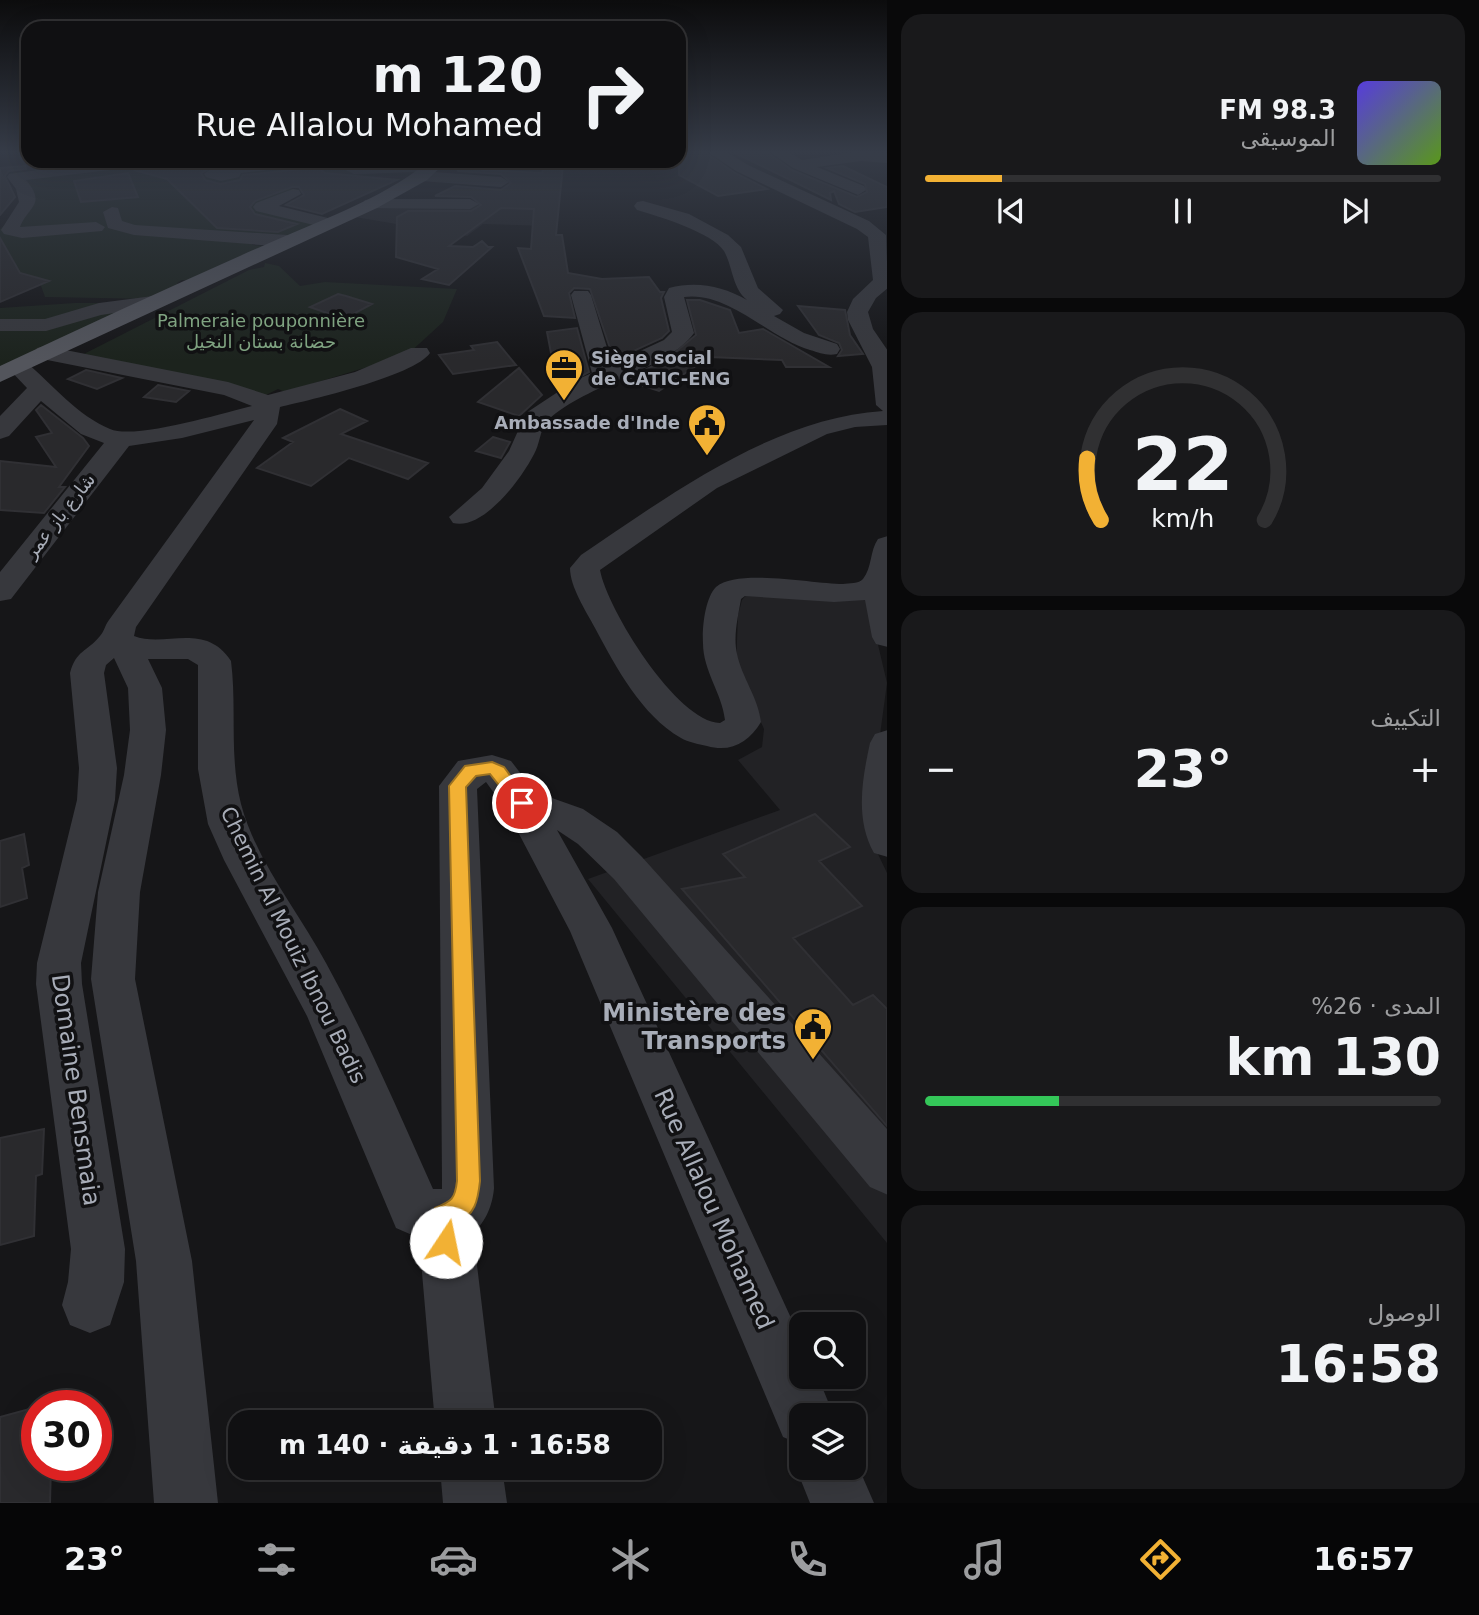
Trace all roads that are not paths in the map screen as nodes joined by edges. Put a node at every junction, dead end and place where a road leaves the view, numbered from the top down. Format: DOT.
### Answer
graph roads {
  1 [pos="13,220"];
  2 [pos="102,220"];
  3 [pos="118,220"];
  4 [pos="315,220"];
  5 [pos="333,220"];
  6 [pos="687,220"];
  7 [pos="853,220"];
  8 [pos="93,221"];
  9 [pos="326,223"];
  10 [pos="287,241"];
  11 [pos="885,272"];
  12 [pos="581,295"];
  13 [pos="52,301"];
  14 [pos="153,302"];
  15 [pos="0,325"];
  16 [pos="45,353"];
  17 [pos="419,353"];
  18 [pos="845,355"];
  19 [pos="882,363"];
  20 [pos="9,371"];
  21 [pos="604,375"];
  22 [pos="41,387"];
  23 [pos="887,405"];
  24 [pos="266,406"];
  25 [pos="887,418"];
  26 [pos="0,431"];
  27 [pos="120,440"];
  28 [pos="463,517"];
  29 [pos="887,545"];
  30 [pos="877,584"];
  31 [pos="0,593"];
  32 [pos="887,638"];
  33 [pos="120,642"];
  34 [pos="887,743"];
  35 [pos="522,803"];
  36 [pos="887,842"];
  37 [pos="887,1169"];
  38 [pos="444,1216"];
  39 [pos="90,1305"];
  40 [pos="798,1403"];
  41 [pos="465,1410"];
  42 [pos="472,1480"];
  43 [pos="832,1480"];
  44 [pos="186,1503"];
  45 [pos="475,1503"];
  46 [pos="842,1503"];
  1 -- 8 [label="street"];
  2 -- 8 [label="street"];
  3 -- 10 [label="street"];
  4 -- 9 [label="street"];
  5 -- 9 [label="main road"];
  6 -- 18 [label="street"];
  7 -- 11 [label="street"];
  9 -- 10 [label="main road"];
  10 -- 14 [label="main road"];
  11 -- 19 [label="street"];
  12 -- 21 [label="street"];
  13 -- 14 [label="street"];
  14 -- 15 [label="street"];
  14 -- 16 [label="main road"];
  16 -- 20 [label="main road"];
  16 -- 24 [label="street"];
  17 -- 24 [label="street"];
  18 -- 19 [label="street"];
  18 -- 21 [label="street"];
  19 -- 23 [label="street"];
  20 -- 22 [label="street"];
  21 -- 28 [label="street"];
  22 -- 26 [label="street"];
  22 -- 27 [label="street"];
  24 -- 27 [label="street"];
  24 -- 33 [label="street"];
  25 -- 30 [label="street"];
  27 -- 31 [label="street, شارع باز عمر"];
  29 -- 30 [label="street"];
  30 -- 32 [label="street"];
  33 -- 38 [label="street, Chemin Al Mouiz Ibnou Badis"];
  33 -- 39 [label="street, Domaine Bensmaia"];
  33 -- 44 [label="street"];
  34 -- 36 [label="street"];
  35 -- 37 [label="street"];
  35 -- 38 [label="street, Rue Allalou Mohamed"];
  35 -- 40 [label="street, Rue Allalou Mohamed"];
  38 -- 41 [label="street"];
  42 -- 45 [label="street"];
  43 -- 46 [label="street"];
}
